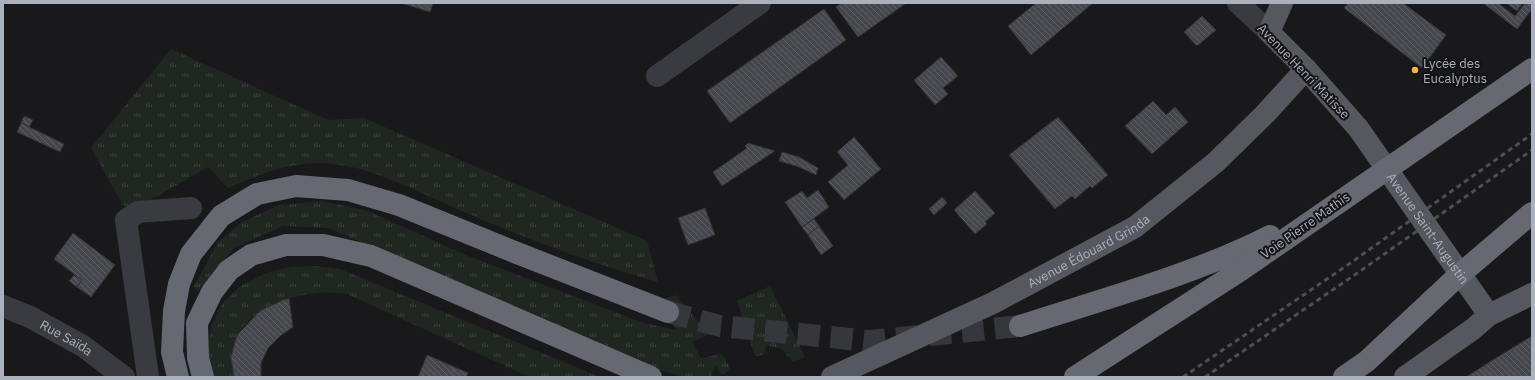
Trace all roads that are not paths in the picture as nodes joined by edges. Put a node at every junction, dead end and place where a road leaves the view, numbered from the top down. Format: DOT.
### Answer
graph roads {
  1 [pos="760,3"];
  2 [pos="1238,3"];
  3 [pos="1282,3"];
  4 [pos="1269,32"];
  5 [pos="1306,69"];
  6 [pos="1532,69"];
  7 [pos="658,76"];
  8 [pos="1368,141"];
  9 [pos="1342,199"];
  10 [pos="191,208"];
  11 [pos="1532,213"];
  12 [pos="1532,294"];
  13 [pos="3,306"];
  14 [pos="668,312"];
  15 [pos="1489,315"];
  16 [pos="1020,326"];
  17 [pos="124,377"];
  18 [pos="148,377"];
  19 [pos="178,377"];
  20 [pos="203,377"];
  21 [pos="651,377"];
  22 [pos="832,377"];
  23 [pos="1074,377"];
  24 [pos="1344,377"];
  25 [pos="1405,377"];
  1 -- 7 [label="street"];
  2 -- 4 [label="street, Avenue Henri Matisse"];
  3 -- 4 [label="main road"];
  4 -- 5 [label="main road, Avenue Henri Matisse"];
  5 -- 8 [label="main road, Avenue Henri Matisse"];
  5 -- 22 [label="main road, Avenue Édouard Grinda"];
  6 -- 9 [label="highway, Voie Pierre Mathis"];
  8 -- 15 [label="main road, Avenue Saint-Augustin"];
  9 -- 16 [label="highway"];
  9 -- 23 [label="highway, Voie Pierre Mathis"];
  10 -- 18 [label="street"];
  11 -- 24 [label="highway"];
  12 -- 15 [label="main road"];
  13 -- 17 [label="street, Rue Saïda"];
  14 -- 19 [label="highway"];
  15 -- 25 [label="main road"];
  20 -- 21 [label="highway"];
}
